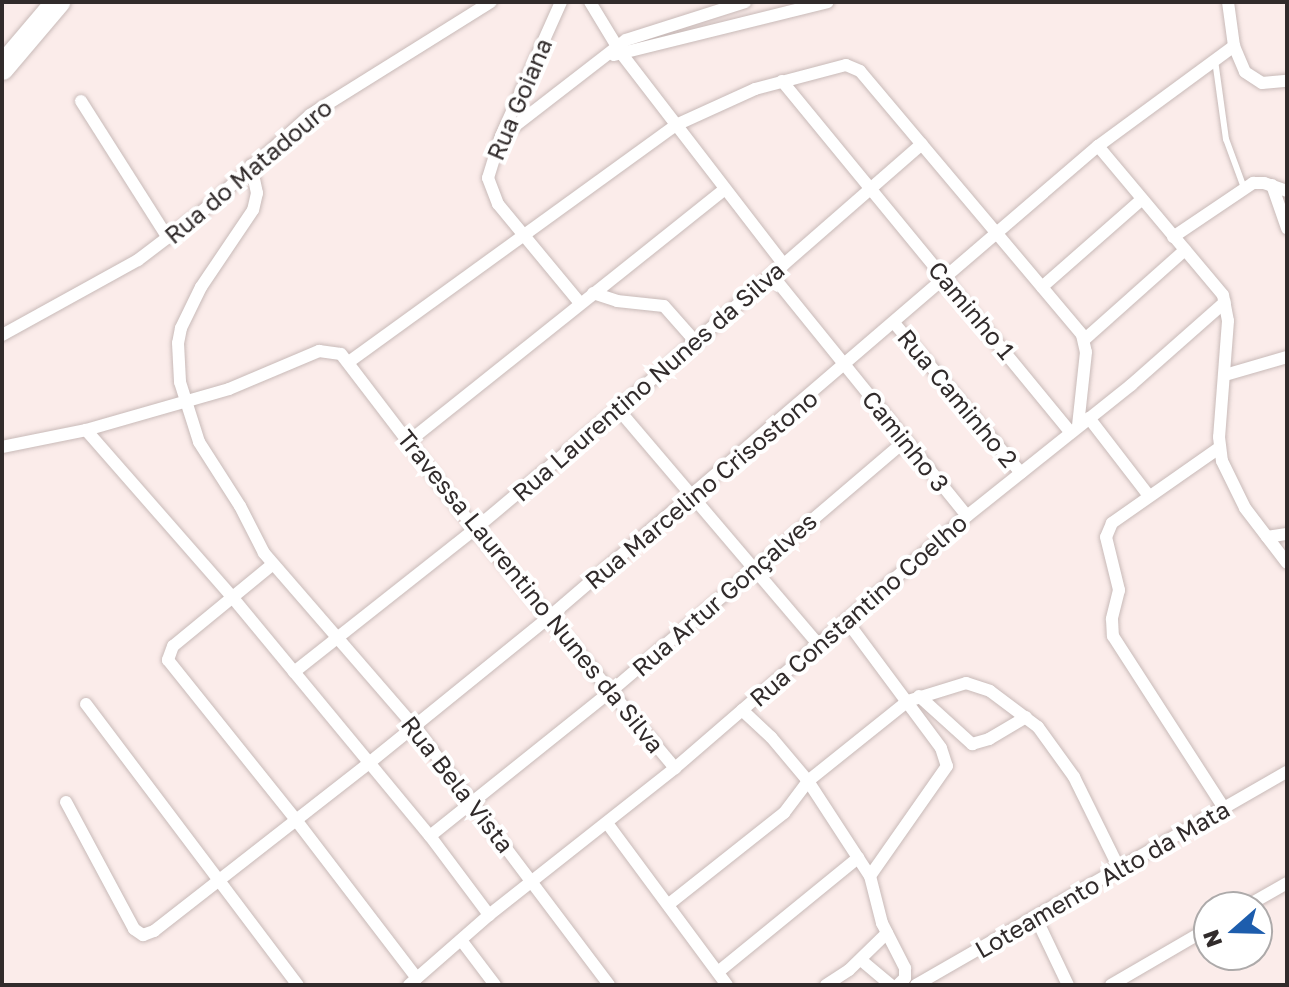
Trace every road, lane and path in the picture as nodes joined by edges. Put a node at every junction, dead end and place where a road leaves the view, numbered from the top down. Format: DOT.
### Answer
graph roads {
  1 [pos="58,2"];
  2 [pos="491,2"];
  3 [pos="561,2"];
  4 [pos="590,2"];
  5 [pos="745,2"];
  6 [pos="828,2"];
  7 [pos="1228,2"];
  8 [pos="1234,46"];
  9 [pos="619,50"];
  10 [pos="1215,60"];
  11 [pos="2,68"];
  12 [pos="782,81"];
  13 [pos="1287,81"];
  14 [pos="81,101"];
  15 [pos="676,125"];
  16 [pos="501,136"];
  17 [pos="922,144"];
  18 [pos="1098,146"];
  19 [pos="251,165"];
  20 [pos="1272,185"];
  21 [pos="1244,188"];
  22 [pos="724,190"];
  23 [pos="872,190"];
  24 [pos="1287,191"];
  25 [pos="1142,199"];
  26 [pos="1287,228"];
  27 [pos="997,234"];
  28 [pos="524,235"];
  29 [pos="1173,237"];
  30 [pos="168,238"];
  31 [pos="1185,250"];
  32 [pos="784,265"];
  33 [pos="772,275"];
  34 [pos="945,279"];
  35 [pos="1042,287"];
  36 [pos="593,293"];
  37 [pos="1225,302"];
  38 [pos="580,303"];
  39 [pos="895,324"];
  40 [pos="2,335"];
  41 [pos="1085,339"];
  42 [pos="695,341"];
  43 [pos="1287,357"];
  44 [pos="350,361"];
  45 [pos="846,365"];
  46 [pos="1225,375"];
  47 [pos="185,401"];
  48 [pos="618,409"];
  49 [pos="1089,418"];
  50 [pos="1074,429"];
  51 [pos="86,430"];
  52 [pos="905,441"];
  53 [pos="408,442"];
  54 [pos="2,447"];
  55 [pos="1219,448"];
  56 [pos="1021,473"];
  57 [pos="1149,496"];
  58 [pos="693,497"];
  59 [pos="967,516"];
  60 [pos="475,529"];
  61 [pos="1287,534"];
  62 [pos="1267,537"];
  63 [pos="1287,563"];
  64 [pos="273,564"];
  65 [pos="753,568"];
  66 [pos="233,598"];
  67 [pos="548,618"];
  68 [pos="846,620"];
  69 [pos="339,636"];
  70 [pos="818,644"];
  71 [pos="294,672"];
  72 [pos="610,692"];
  73 [pos="913,698"];
  74 [pos="86,704"];
  75 [pos="742,710"];
  76 [pos="1026,717"];
  77 [pos="414,726"];
  78 [pos="369,763"];
  79 [pos="675,768"];
  80 [pos="1287,772"];
  81 [pos="808,781"];
  82 [pos="66,802"];
  83 [pos="474,802"];
  84 [pos="1224,808"];
  85 [pos="296,820"];
  86 [pos="607,823"];
  87 [pos="430,836"];
  88 [pos="858,858"];
  89 [pos="1119,868"];
  90 [pos="870,876"];
  91 [pos="220,881"];
  92 [pos="533,881"];
  93 [pos="669,904"];
  94 [pos="489,915"];
  95 [pos="1036,918"];
  96 [pos="887,933"];
  97 [pos="1193,937"];
  98 [pos="461,940"];
  99 [pos="861,960"];
  100 [pos="718,972"];
  101 [pos="413,982"];
  102 [pos="298,985"];
  103 [pos="495,985"];
  104 [pos="609,985"];
  105 [pos="727,985"];
  106 [pos="826,985"];
  107 [pos="891,985"];
  108 [pos="898,985"];
  109 [pos="916,985"];
  110 [pos="1068,985"];
  111 [pos="1111,985"];
  1 -- 11 [label="highway"];
  2 -- 19 [label="street, Rua do Matadouro"];
  3 -- 16 [label="street, Rua Goiana"];
  4 -- 9 [label="street"];
  5 -- 9 [label="street"];
  6 -- 9 [label="street"];
  7 -- 8 [label="street"];
  8 -- 10 [label="street, Rua Marcelino Crisostono"];
  8 -- 13 [label="street"];
  9 -- 15 [label="street"];
  9 -- 16 [label="street"];
  10 -- 18 [label="street, Rua Marcelino Crisostono"];
  10 -- 21 [label="lane"];
  12 -- 15 [label="street"];
  12 -- 17 [label="street"];
  12 -- 23 [label="street, Caminho 1"];
  14 -- 30 [label="street"];
  15 -- 22 [label="street"];
  15 -- 28 [label="street"];
  16 -- 28 [label="street, Rua Goiana"];
  17 -- 23 [label="street, Rua Laurentino Nunes da Silva"];
  17 -- 27 [label="street"];
  18 -- 25 [label="street"];
  18 -- 27 [label="street, Rua Marcelino Crisostono"];
  19 -- 30 [label="street, Rua do Matadouro"];
  19 -- 47 [label="street, Rua Bela Vista"];
  20 -- 21 [label="street"];
  20 -- 24 [label="street"];
  20 -- 26 [label="street"];
  21 -- 29 [label="street"];
  22 -- 32 [label="street"];
  22 -- 36 [label="street"];
  23 -- 32 [label="street, Rua Laurentino Nunes da Silva"];
  23 -- 34 [label="street, Caminho 1"];
  25 -- 29 [label="street"];
  25 -- 35 [label="street"];
  27 -- 34 [label="street, Rua Marcelino Crisostono"];
  27 -- 35 [label="street"];
  28 -- 38 [label="street, Rua Goiana"];
  28 -- 44 [label="street"];
  29 -- 31 [label="street"];
  30 -- 40 [label="street, Rua do Matadouro"];
  31 -- 37 [label="street"];
  31 -- 41 [label="street"];
  32 -- 33 [label="street, Rua Laurentino Nunes da Silva"];
  33 -- 42 [label="street, Rua Laurentino Nunes da Silva"];
  33 -- 45 [label="street, Caminho 3"];
  34 -- 39 [label="street, Rua Marcelino Crisostono"];
  34 -- 50 [label="street, Caminho 1"];
  35 -- 41 [label="street"];
  36 -- 38 [label="street"];
  36 -- 42 [label="street"];
  37 -- 46 [label="street"];
  37 -- 49 [label="street, Rua Constantino Coelho"];
  38 -- 53 [label="street"];
  39 -- 45 [label="street, Rua Marcelino Crisostono"];
  39 -- 56 [label="street, Rua Caminho 2"];
  41 -- 50 [label="street"];
  42 -- 48 [label="street, Rua Laurentino Nunes da Silva"];
  43 -- 46 [label="street"];
  44 -- 47 [label="street"];
  44 -- 53 [label="street, Travessa Laurentino Nunes da Silva"];
  45 -- 52 [label="street, Caminho 3"];
  45 -- 58 [label="street, Rua Marcelino Crisostono"];
  46 -- 55 [label="street"];
  47 -- 51 [label="street"];
  47 -- 64 [label="street, Rua Bela Vista"];
  48 -- 58 [label="street"];
  48 -- 60 [label="street, Rua Laurentino Nunes da Silva"];
  49 -- 50 [label="street, Rua Constantino Coelho"];
  49 -- 57 [label="street"];
  50 -- 56 [label="street, Rua Constantino Coelho"];
  51 -- 54 [label="street"];
  51 -- 66 [label="street"];
  52 -- 59 [label="street, Caminho 3"];
  52 -- 65 [label="street, Rua Artur Gonçalves"];
  53 -- 60 [label="street, Travessa Laurentino Nunes da Silva"];
  55 -- 57 [label="street"];
  55 -- 62 [label="street"];
  56 -- 59 [label="street, Rua Constantino Coelho"];
  57 -- 84 [label="street"];
  58 -- 65 [label="street"];
  58 -- 67 [label="street, Rua Marcelino Crisostono"];
  59 -- 68 [label="street, Rua Constantino Coelho"];
  60 -- 67 [label="street, Travessa Laurentino Nunes da Silva"];
  60 -- 69 [label="street, Rua Laurentino Nunes da Silva"];
  61 -- 62 [label="street"];
  62 -- 63 [label="street"];
  64 -- 66 [label="street"];
  64 -- 69 [label="street, Rua Bela Vista"];
  65 -- 70 [label="street"];
  65 -- 72 [label="street, Rua Artur Gonçalves"];
  66 -- 71 [label="street"];
  66 -- 85 [label="street"];
  67 -- 72 [label="street, Travessa Laurentino Nunes da Silva"];
  67 -- 77 [label="street, Rua Marcelino Crisostono"];
  68 -- 70 [label="street, Rua Constantino Coelho"];
  68 -- 73 [label="street"];
  69 -- 71 [label="street, Rua Laurentino Nunes da Silva"];
  69 -- 77 [label="street, Rua Bela Vista"];
  70 -- 75 [label="street, Rua Constantino Coelho"];
  71 -- 78 [label="street"];
  72 -- 79 [label="street, Travessa Laurentino Nunes da Silva"];
  72 -- 83 [label="street, Rua Artur Gonçalves"];
  73 -- 76 [label="street"];
  73 -- 76 [label="street"];
  73 -- 81 [label="street"];
  73 -- 90 [label="street"];
  74 -- 91 [label="street"];
  75 -- 79 [label="street, Rua Constantino Coelho"];
  75 -- 81 [label="street"];
  76 -- 89 [label="street"];
  77 -- 78 [label="street, Rua Marcelino Crisostono"];
  77 -- 83 [label="street, Rua Bela Vista"];
  78 -- 85 [label="street"];
  78 -- 87 [label="street"];
  79 -- 86 [label="street, Rua Constantino Coelho"];
  80 -- 84 [label="street, Loteamento Alto da Mata"];
  81 -- 88 [label="street"];
  81 -- 93 [label="street"];
  82 -- 91 [label="street"];
  83 -- 87 [label="street, Rua Artur Gonçalves"];
  83 -- 92 [label="street, Rua Bela Vista"];
  84 -- 89 [label="street, Loteamento Alto da Mata"];
  85 -- 91 [label="street"];
  85 -- 101 [label="street"];
  86 -- 92 [label="street, Rua Constantino Coelho"];
  86 -- 93 [label="street"];
  87 -- 94 [label="street"];
  88 -- 90 [label="street"];
  88 -- 100 [label="street"];
  89 -- 95 [label="street, Loteamento Alto da Mata"];
  90 -- 96 [label="street"];
  91 -- 102 [label="street"];
  92 -- 94 [label="street, Rua Constantino Coelho"];
  92 -- 104 [label="street, Rua Bela Vista"];
  93 -- 100 [label="street"];
  94 -- 98 [label="street, Rua Constantino Coelho"];
  95 -- 109 [label="street, Loteamento Alto da Mata"];
  95 -- 110 [label="street"];
  96 -- 99 [label="street"];
  96 -- 108 [label="street"];
  97 -- 111 [label="street"];
  98 -- 101 [label="street, Rua Constantino Coelho"];
  98 -- 103 [label="street"];
  99 -- 106 [label="street"];
  99 -- 107 [label="street"];
  100 -- 105 [label="street"];
}
